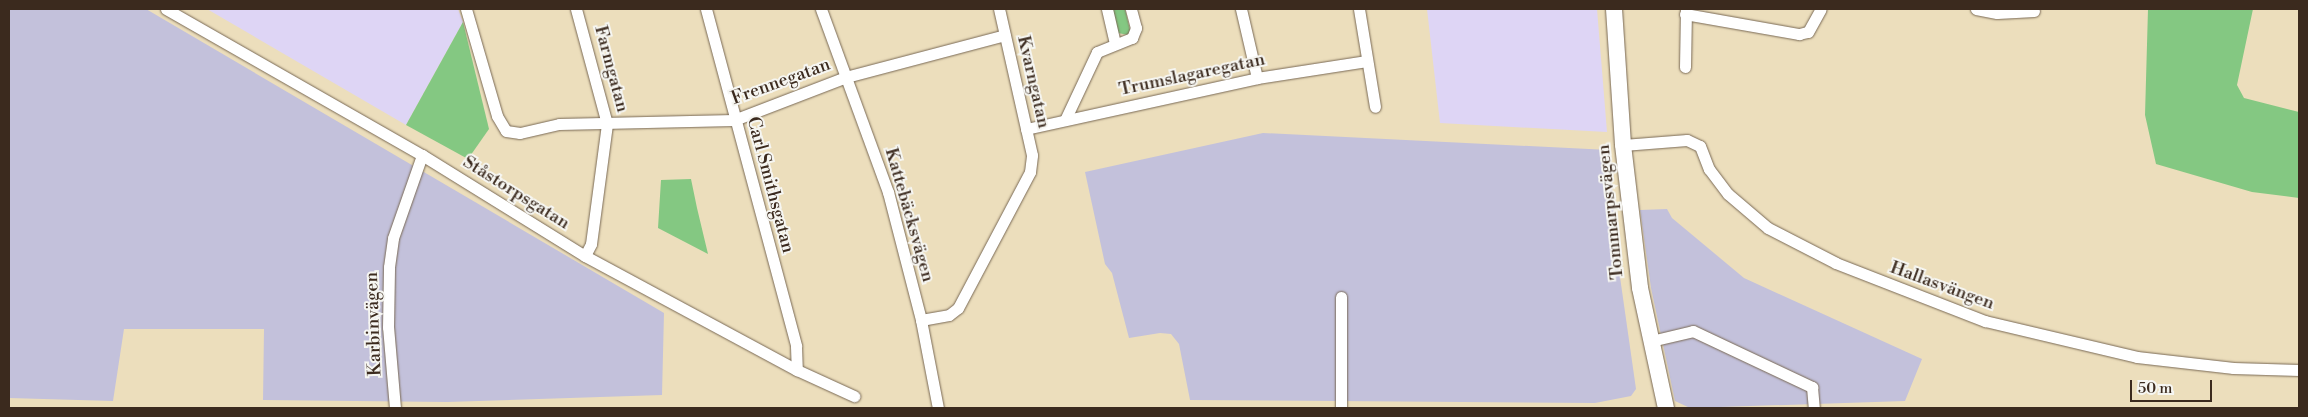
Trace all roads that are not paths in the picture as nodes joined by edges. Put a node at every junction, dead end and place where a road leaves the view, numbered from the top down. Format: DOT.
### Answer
graph roads {
  1 [pos="166,9"];
  2 [pos="466,9"];
  3 [pos="576,9"];
  4 [pos="706,9"];
  5 [pos="821,9"];
  6 [pos="999,9"];
  7 [pos="1107,9"];
  8 [pos="1131,9"];
  9 [pos="1241,9"];
  10 [pos="1360,9"];
  11 [pos="1614,9"];
  12 [pos="1821,9"];
  13 [pos="1976,9"];
  14 [pos="1686,11"];
  15 [pos="2034,12"];
  16 [pos="1005,34"];
  17 [pos="1115,43"];
  18 [pos="1366,61"];
  19 [pos="1684,67"];
  20 [pos="846,77"];
  21 [pos="1257,78"];
  22 [pos="1375,107"];
  23 [pos="734,120"];
  24 [pos="1064,120"];
  25 [pos="607,124"];
  26 [pos="1026,129"];
  27 [pos="1623,145"];
  28 [pos="422,154"];
  29 [pos="585,256"];
  30 [pos="1341,297"];
  31 [pos="920,320"];
  32 [pos="1651,340"];
  33 [pos="797,370"];
  34 [pos="2299,370"];
  35 [pos="854,396"];
  36 [pos="395,408"];
  37 [pos="938,408"];
  38 [pos="1341,408"];
  39 [pos="1666,408"];
  40 [pos="1814,408"];
  1 -- 28 [label="street, Ståstorpsgatan"];
  2 -- 25 [label="street, Frennegatan"];
  3 -- 25 [label="street, Farmgatan"];
  4 -- 23 [label="street, Carl Smithsgatan"];
  5 -- 20 [label="street, Kattebäcksvägen"];
  6 -- 16 [label="street, Kvarngatan"];
  7 -- 17 [label="street"];
  8 -- 17 [label="street"];
  9 -- 21 [label="street"];
  10 -- 18 [label="street"];
  11 -- 27 [label="street, Tommarpsvägen"];
  12 -- 14 [label="street"];
  13 -- 15 [label="street"];
  14 -- 19 [label="street"];
  16 -- 20 [label="street, Frennegatan"];
  16 -- 26 [label="street, Kvarngatan"];
  17 -- 24 [label="street"];
  18 -- 21 [label="street, Trumslagaregatan"];
  18 -- 22 [label="street"];
  20 -- 23 [label="street, Frennegatan"];
  20 -- 31 [label="street, Kattebäcksvägen"];
  21 -- 24 [label="street, Trumslagaregatan"];
  23 -- 25 [label="street, Frennegatan"];
  23 -- 33 [label="street, Carl Smithsgatan"];
  24 -- 26 [label="street, Trumslagaregatan"];
  25 -- 29 [label="street, Farmgatan"];
  26 -- 31 [label="street, Kvarngatan"];
  27 -- 32 [label="street, Tommarpsvägen"];
  27 -- 34 [label="street, Hallasvängen"];
  28 -- 29 [label="street, Ståstorpsgatan"];
  28 -- 36 [label="street, Karbinvägen"];
  29 -- 33 [label="street, Ståstorpsgatan"];
  30 -- 38 [label="street"];
  31 -- 37 [label="street, Kattebäcksvägen"];
  32 -- 39 [label="street, Tommarpsvägen"];
  32 -- 40 [label="street"];
  33 -- 35 [label="street, Ståstorpsgatan"];
}
